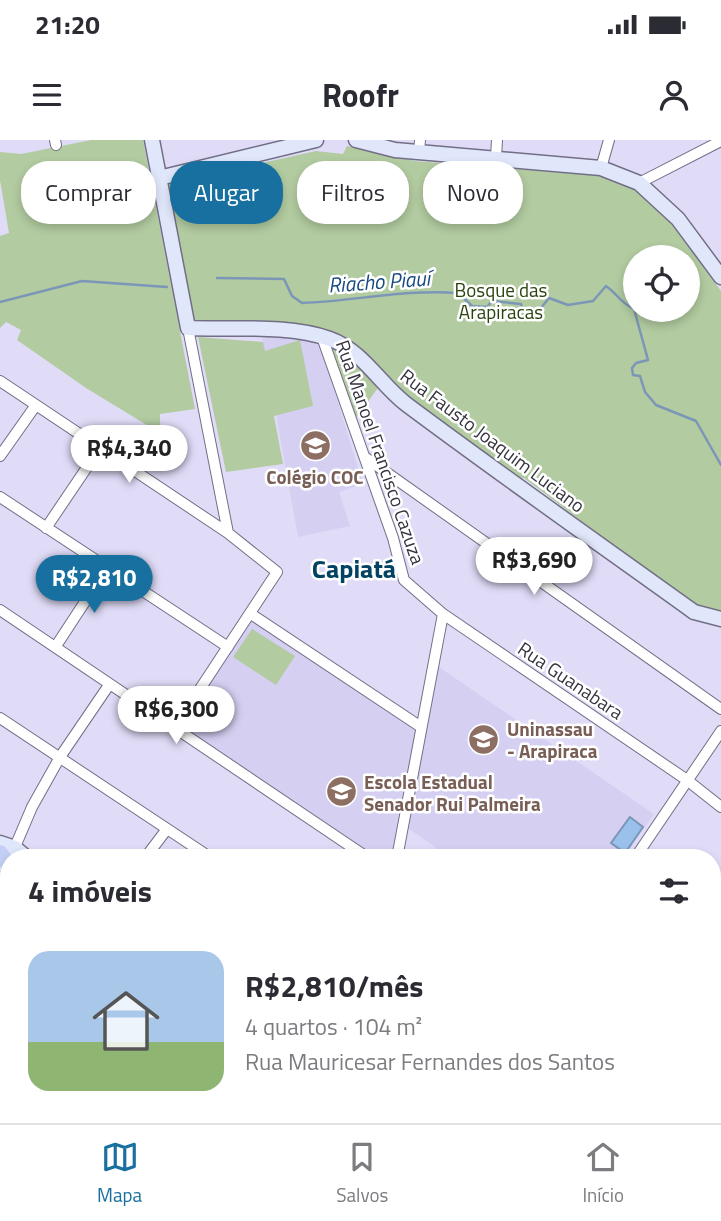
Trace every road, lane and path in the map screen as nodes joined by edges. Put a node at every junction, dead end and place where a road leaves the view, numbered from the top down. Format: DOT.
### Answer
graph roads {
  1 [pos="152,140"];
  2 [pos="316,140"];
  3 [pos="356,140"];
  4 [pos="497,140"];
  5 [pos="609,140"];
  6 [pos="721,141"];
  7 [pos="257,146"];
  8 [pos="420,146"];
  9 [pos="496,157"];
  10 [pos="601,168"];
  11 [pos="159,178"];
  12 [pos="639,183"];
  13 [pos="721,277"];
  14 [pos="188,328"];
  15 [pos="322,337"];
  16 [pos="0,381"];
  17 [pos="36,405"];
  18 [pos="100,448"];
  19 [pos="0,456"];
  20 [pos="365,458"];
  21 [pos="0,497"];
  22 [pos="46,528"];
  23 [pos="228,533"];
  24 [pos="107,568"];
  25 [pos="404,580"];
  26 [pos="0,610"];
  27 [pos="251,614"];
  28 [pos="443,614"];
  29 [pos="721,619"];
  30 [pos="55,646"];
  31 [pos="228,647"];
  32 [pos="109,685"];
  33 [pos="721,709"];
  34 [pos="0,718"];
  35 [pos="175,727"];
  36 [pos="421,727"];
  37 [pos="721,732"];
  38 [pos="60,757"];
  39 [pos="687,780"];
  40 [pos="721,807"];
  41 [pos="167,829"];
  42 [pos="12,849"];
  43 [pos="152,849"];
  44 [pos="197,849"];
  45 [pos="355,849"];
  46 [pos="399,849"];
  47 [pos="641,849"];
  1 -- 11 [label="street"];
  2 -- 7 [label="street"];
  3 -- 8 [label="street"];
  4 -- 9 [label="street"];
  5 -- 10 [label="street"];
  6 -- 12 [label="street"];
  7 -- 11 [label="street"];
  8 -- 9 [label="street"];
  9 -- 10 [label="street"];
  10 -- 12 [label="street"];
  11 -- 14 [label="street"];
  12 -- 13 [label="street"];
  14 -- 15 [label="street, Rua Fausto Joaquim Luciano"];
  14 -- 23 [label="street"];
  15 -- 20 [label="street, Rua Manoel Francisco Cazuza"];
  15 -- 29 [label="street, Rua Fausto Joaquim Luciano"];
  16 -- 17 [label="street"];
  17 -- 18 [label="street"];
  17 -- 19 [label="street"];
  18 -- 22 [label="street"];
  18 -- 23 [label="street"];
  20 -- 25 [label="street, Rua Manoel Francisco Cazuza"];
  20 -- 33 [label="street"];
  21 -- 22 [label="street"];
  22 -- 24 [label="street"];
  23 -- 27 [label="street"];
  24 -- 30 [label="street"];
  24 -- 31 [label="street"];
  25 -- 28 [label="street, Rua Guanabara"];
  26 -- 30 [label="street"];
  27 -- 31 [label="street"];
  27 -- 36 [label="street"];
  28 -- 36 [label="street"];
  28 -- 39 [label="street, Rua Guanabara"];
  30 -- 32 [label="street"];
  31 -- 35 [label="street"];
  32 -- 35 [label="street"];
  32 -- 38 [label="street"];
  34 -- 38 [label="street"];
  35 -- 45 [label="street"];
  36 -- 46 [label="street"];
  37 -- 39 [label="street"];
  38 -- 41 [label="street"];
  38 -- 42 [label="street"];
  39 -- 40 [label="street, Rua Guanabara"];
  39 -- 47 [label="street"];
  41 -- 43 [label="street"];
  41 -- 44 [label="street"];
}
